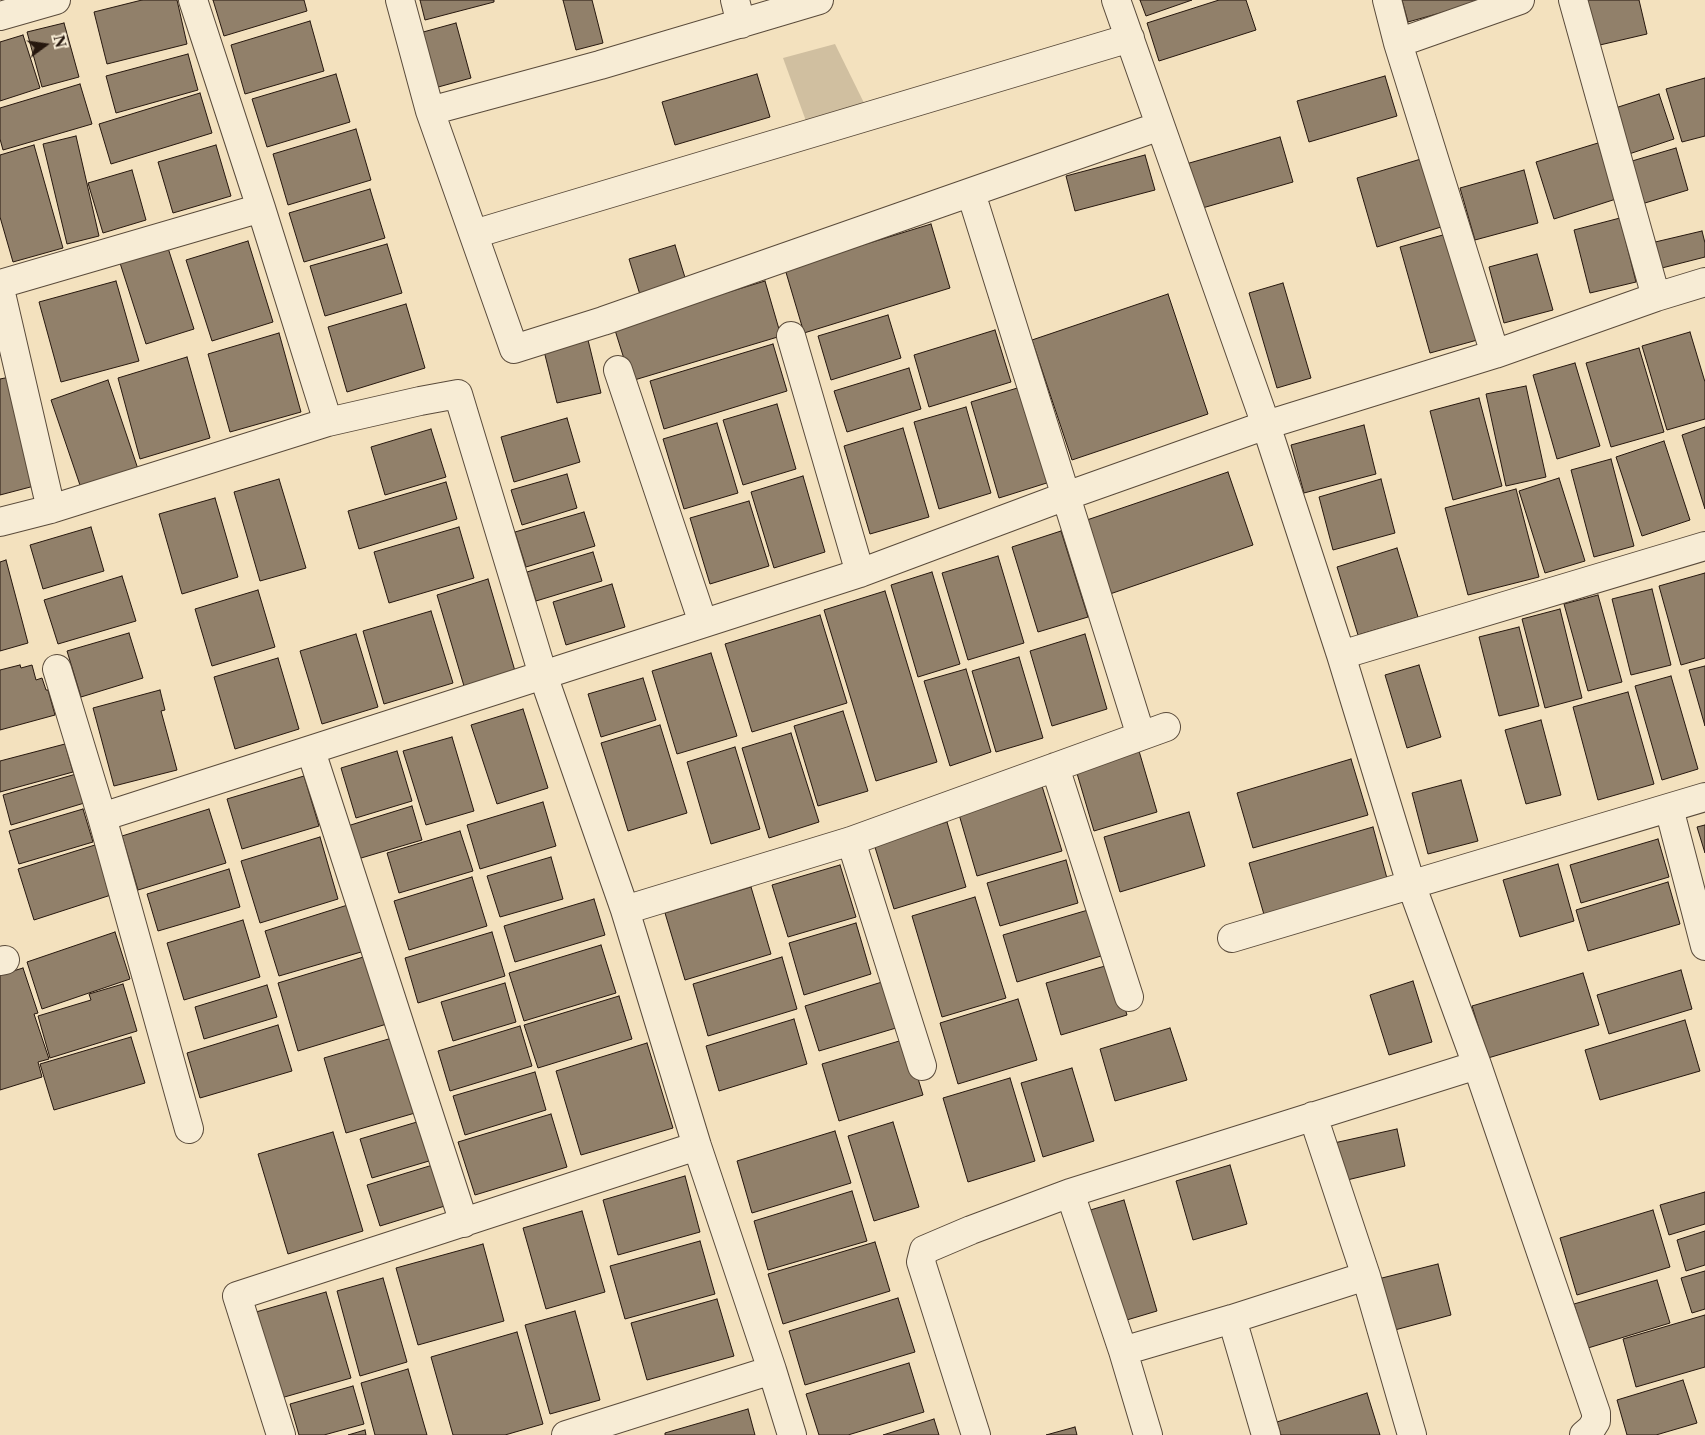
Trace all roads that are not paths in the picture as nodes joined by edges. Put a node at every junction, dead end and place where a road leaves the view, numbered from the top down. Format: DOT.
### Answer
graph roads {
  1 [pos="56,0"];
  2 [pos="193,0"];
  3 [pos="400,0"];
  4 [pos="819,0"];
  5 [pos="1116,0"];
  6 [pos="1387,0"];
  7 [pos="1520,0"];
  8 [pos="1573,0"];
  9 [pos="738,12"];
  10 [pos="0,16"];
  11 [pos="1130,38"];
  12 [pos="1398,43"];
  13 [pos="430,110"];
  14 [pos="1160,126"];
  15 [pos="971,193"];
  16 [pos="262,208"];
  17 [pos="474,234"];
  18 [pos="1705,282"];
  19 [pos="0,284"];
  20 [pos="0,289"];
  21 [pos="1656,297"];
  22 [pos="791,336"];
  23 [pos="1495,354"];
  24 [pos="618,370"];
  25 [pos="328,422"];
  26 [pos="1266,425"];
  27 [pos="1066,496"];
  28 [pos="51,509"];
  29 [pos="0,522"];
  30 [pos="1705,546"];
  31 [pos="860,573"];
  32 [pos="703,623"];
  33 [pos="1341,655"];
  34 [pos="57,669"];
  35 [pos="543,675"];
  36 [pos="311,751"];
  37 [pos="1055,767"];
  38 [pos="1705,797"];
  39 [pos="1669,808"];
  40 [pos="102,817"];
  41 [pos="851,841"];
  42 [pos="1411,884"];
  43 [pos="625,910"];
  44 [pos="1232,938"];
  45 [pos="1705,946"];
  46 [pos="1129,997"];
  47 [pos="1477,1065"];
  48 [pos="922,1066"];
  49 [pos="1313,1116"];
  50 [pos="189,1129"];
  51 [pos="697,1146"];
  52 [pos="1070,1193"];
  53 [pos="464,1223"];
  54 [pos="1366,1276"];
  55 [pos="1232,1318"];
  56 [pos="1123,1351"];
  57 [pos="772,1370"];
  58 [pos="282,1435"];
  59 [pos="566,1435"];
  60 [pos="792,1435"];
  61 [pos="976,1435"];
  62 [pos="1148,1435"];
  63 [pos="1266,1435"];
  64 [pos="1412,1435"];
  65 [pos="1584,1435"];
  1 -- 10 [label="street"];
  2 -- 16 [label="street"];
  3 -- 13 [label="street"];
  4 -- 9 [label="street"];
  5 -- 11 [label="street"];
  6 -- 12 [label="street"];
  7 -- 12 [label="street"];
  8 -- 21 [label="street"];
  9 -- 13 [label="street"];
  11 -- 14 [label="street"];
  11 -- 17 [label="street"];
  12 -- 23 [label="street"];
  13 -- 17 [label="street"];
  14 -- 15 [label="street"];
  14 -- 26 [label="street"];
  15 -- 17 [label="street"];
  15 -- 27 [label="street"];
  16 -- 19 [label="street"];
  16 -- 25 [label="street"];
  18 -- 21 [label="street"];
  20 -- 28 [label="street"];
  21 -- 23 [label="street"];
  22 -- 31 [label="street"];
  23 -- 26 [label="street"];
  24 -- 32 [label="street"];
  25 -- 28 [label="street"];
  25 -- 35 [label="street"];
  26 -- 27 [label="street"];
  26 -- 33 [label="street"];
  27 -- 31 [label="street"];
  27 -- 37 [label="street"];
  28 -- 29 [label="street"];
  30 -- 33 [label="street"];
  31 -- 32 [label="street"];
  32 -- 35 [label="street"];
  33 -- 42 [label="street"];
  34 -- 40 [label="street"];
  35 -- 36 [label="street"];
  35 -- 43 [label="street"];
  36 -- 40 [label="street"];
  36 -- 53 [label="street"];
  37 -- 41 [label="street"];
  37 -- 46 [label="street"];
  38 -- 39 [label="street"];
  39 -- 42 [label="street"];
  39 -- 45 [label="street"];
  40 -- 50 [label="street"];
  41 -- 43 [label="street"];
  41 -- 48 [label="street"];
  42 -- 44 [label="street"];
  42 -- 47 [label="street"];
  43 -- 51 [label="street"];
  47 -- 49 [label="street"];
  47 -- 65 [label="street"];
  49 -- 52 [label="street"];
  49 -- 54 [label="street"];
  51 -- 53 [label="street"];
  51 -- 57 [label="street"];
  52 -- 56 [label="street"];
  52 -- 61 [label="street"];
  53 -- 58 [label="street"];
  54 -- 55 [label="street"];
  54 -- 64 [label="street"];
  55 -- 56 [label="street"];
  55 -- 63 [label="street"];
  56 -- 62 [label="street"];
  57 -- 59 [label="street"];
  57 -- 60 [label="street"];
}
